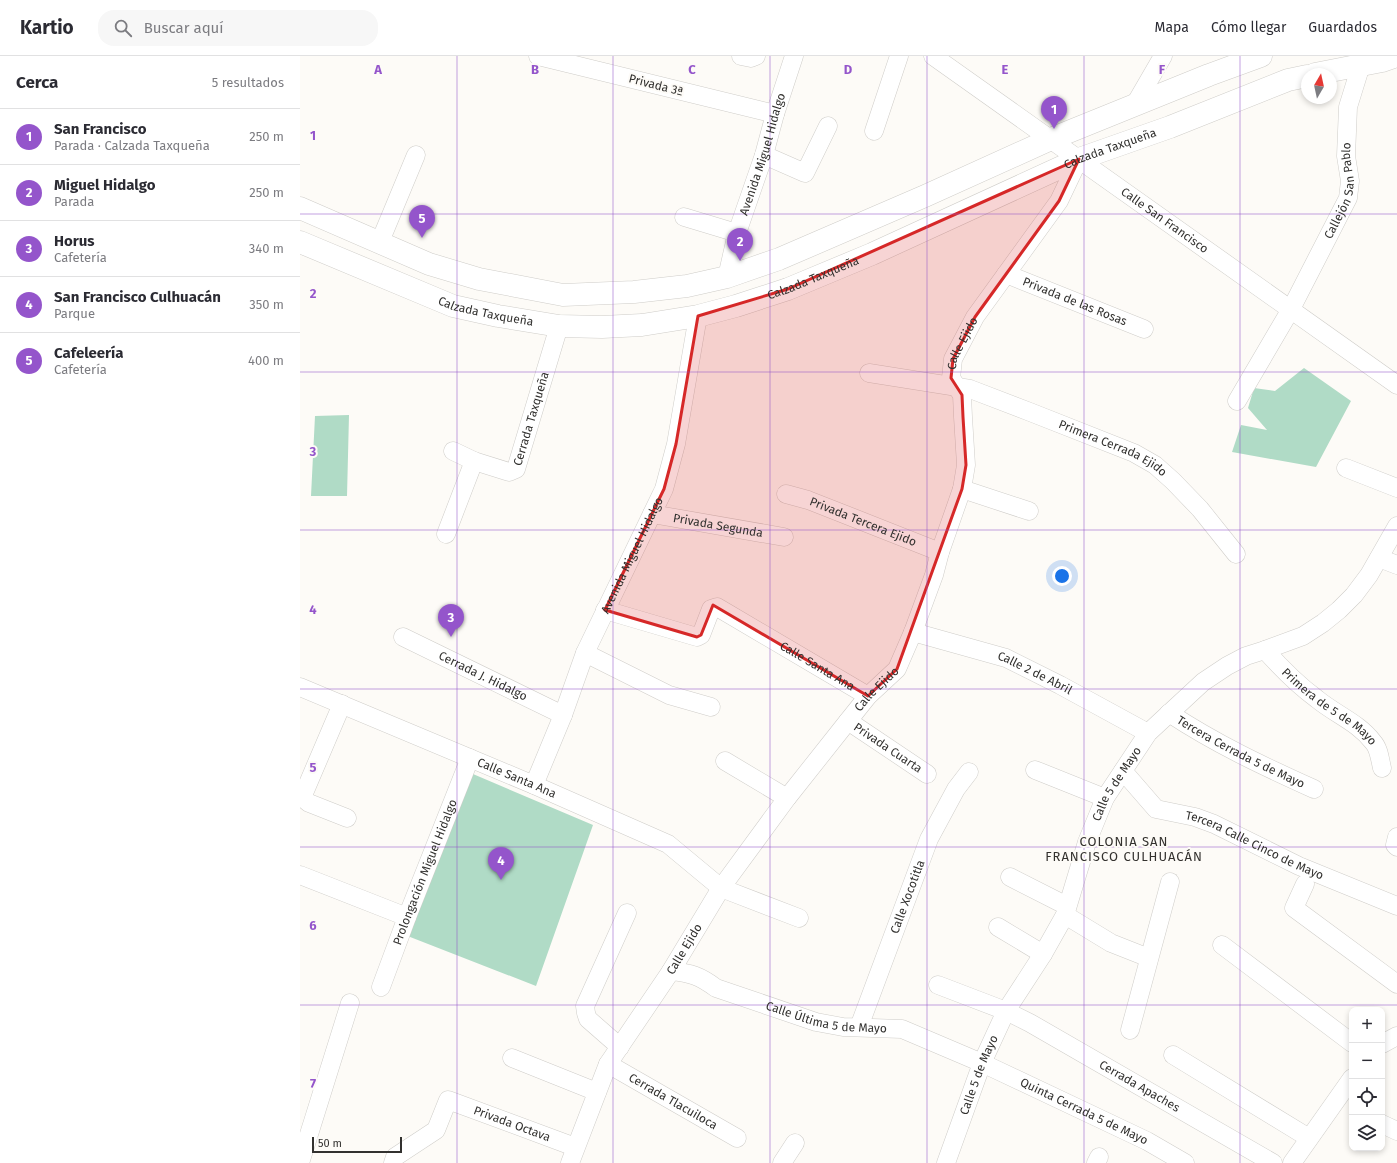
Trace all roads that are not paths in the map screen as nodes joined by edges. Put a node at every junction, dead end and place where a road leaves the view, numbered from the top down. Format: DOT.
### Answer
graph roads {
  1 [pos="538,56"];
  2 [pos="741,56"];
  3 [pos="756,56"];
  4 [pos="899,56"];
  5 [pos="1163,56"];
  6 [pos="1261,56"];
  7 [pos="792,57"];
  8 [pos="936,57"];
  9 [pos="566,59"];
  10 [pos="1384,62"];
  11 [pos="1337,70"];
  12 [pos="1301,77"];
  13 [pos="1195,81"];
  14 [pos="1155,97"];
  15 [pos="1134,106"];
  16 [pos="1206,111"];
  17 [pos="775,114"];
  18 [pos="828,126"];
  19 [pos="1170,126"];
  20 [pos="874,131"];
  21 [pos="1051,139"];
  22 [pos="416,155"];
  23 [pos="764,155"];
  24 [pos="1079,159"];
  25 [pos="300,208"];
  26 [pos="684,217"];
  27 [pos="737,233"];
  28 [pos="300,242"];
  29 [pos="378,242"];
  30 [pos="1006,274"];
  31 [pos="727,277"];
  32 [pos="1291,309"];
  33 [pos="698,316"];
  34 [pos="559,326"];
  35 [pos="1144,329"];
  36 [pos="869,373"];
  37 [pos="1397,384"];
  38 [pos="958,388"];
  39 [pos="1237,402"];
  40 [pos="453,451"];
  41 [pos="474,461"];
  42 [pos="1346,468"];
  43 [pos="1397,488"];
  44 [pos="962,489"];
  45 [pos="786,494"];
  46 [pos="1029,511"];
  47 [pos="652,514"];
  48 [pos="1397,526"];
  49 [pos="446,534"];
  50 [pos="784,537"];
  51 [pos="940,552"];
  52 [pos="1236,554"];
  53 [pos="1379,558"];
  54 [pos="1397,565"];
  55 [pos="606,610"];
  56 [pos="913,632"];
  57 [pos="403,637"];
  58 [pos="1265,650"];
  59 [pos="586,652"];
  60 [pos="300,687"];
  61 [pos="868,696"];
  62 [pos="342,704"];
  63 [pos="711,707"];
  64 [pos="1169,713"];
  65 [pos="563,715"];
  66 [pos="848,721"];
  67 [pos="1148,733"];
  68 [pos="470,758"];
  69 [pos="725,761"];
  70 [pos="1382,768"];
  71 [pos="1035,770"];
  72 [pos="1123,771"];
  73 [pos="969,772"];
  74 [pos="927,774"];
  75 [pos="534,785"];
  76 [pos="1314,790"];
  77 [pos="787,798"];
  78 [pos="1105,798"];
  79 [pos="347,818"];
  80 [pos="1397,837"];
  81 [pos="1397,847"];
  82 [pos="300,875"];
  83 [pos="1010,877"];
  84 [pos="1170,882"];
  85 [pos="1305,884"];
  86 [pos="721,888"];
  87 [pos="1397,906"];
  88 [pos="1066,911"];
  89 [pos="627,913"];
  90 [pos="407,917"];
  91 [pos="799,918"];
  92 [pos="998,927"];
  93 [pos="1222,945"];
  94 [pos="1043,954"];
  95 [pos="1149,958"];
  96 [pos="671,971"];
  97 [pos="1397,984"];
  98 [pos="938,985"];
  99 [pos="381,987"];
  100 [pos="350,1003"];
  101 [pos="1006,1011"];
  102 [pos="859,1027"];
  103 [pos="1130,1030"];
  104 [pos="1397,1036"];
  105 [pos="1349,1041"];
  106 [pos="1384,1043"];
  107 [pos="620,1047"];
  108 [pos="1173,1055"];
  109 [pos="512,1058"];
  110 [pos="982,1063"];
  111 [pos="608,1064"];
  112 [pos="1352,1079"];
  113 [pos="597,1092"];
  114 [pos="1346,1100"];
  115 [pos="1385,1125"];
  116 [pos="1397,1131"];
  117 [pos="737,1138"];
  118 [pos="1309,1138"];
  119 [pos="796,1143"];
  120 [pos="573,1155"];
  121 [pos="300,1163"];
  122 [pos="393,1163"];
  123 [pos="782,1163"];
  124 [pos="946,1163"];
  125 [pos="1185,1163"];
  126 [pos="1273,1163"];
  127 [pos="1292,1163"];
  1 -- 9 [label="street, Privada 3ª"];
  2 -- 3 [label="street"];
  4 -- 20 [label="street"];
  5 -- 15 [label="street"];
  6 -- 13 [label="main road"];
  7 -- 17 [label="street, Avenida Miguel Hidalgo"];
  8 -- 21 [label="street, Calle San Francisco"];
  9 -- 17 [label="street, Privada 3ª"];
  10 -- 11 [label="main road"];
  10 -- 32 [label="street, Callejón San Pablo"];
  12 -- 16 [label="main road, Calzada Taxqueña"];
  13 -- 14 [label="main road"];
  13 -- 16 [label="main road"];
  14 -- 15 [label="main road"];
  14 -- 19 [label="main road"];
  15 -- 21 [label="main road"];
  16 -- 19 [label="main road, Calzada Taxqueña"];
  17 -- 23 [label="street, Avenida Miguel Hidalgo"];
  18 -- 23 [label="street"];
  19 -- 24 [label="main road, Calzada Taxqueña"];
  21 -- 24 [label="street, Calle San Francisco"];
  21 -- 31 [label="main road"];
  22 -- 29 [label="street"];
  23 -- 27 [label="street, Avenida Miguel Hidalgo"];
  24 -- 30 [label="street, Calle Ejido"];
  24 -- 32 [label="street, Calle San Francisco"];
  24 -- 33 [label="main road, Calzada Taxqueña"];
  25 -- 29 [label="main road"];
  26 -- 27 [label="street"];
  27 -- 31 [label="street, Avenida Miguel Hidalgo"];
  28 -- 34 [label="main road, Calzada Taxqueña"];
  29 -- 31 [label="main road"];
  30 -- 35 [label="street, Privada de las Rosas"];
  30 -- 38 [label="street, Calle Ejido"];
  32 -- 37 [label="street, Calle San Francisco"];
  32 -- 39 [label="street, Callejón San Pablo"];
  33 -- 34 [label="main road, Calzada Taxqueña"];
  33 -- 47 [label="street, Avenida Miguel Hidalgo"];
  34 -- 41 [label="street, Cerrada Taxqueña"];
  36 -- 38 [label="street, Primera Cerrada Ejido"];
  38 -- 44 [label="street, Calle Ejido"];
  38 -- 52 [label="street, Primera Cerrada Ejido"];
  40 -- 41 [label="street, Cerrada Taxqueña"];
  41 -- 49 [label="street"];
  42 -- 43 [label="street"];
  44 -- 46 [label="street"];
  44 -- 51 [label="street, Calle Ejido"];
  45 -- 51 [label="street, Privada Tercera Ejido"];
  47 -- 50 [label="street, Privada Segunda"];
  47 -- 55 [label="street, Avenida Miguel Hidalgo"];
  48 -- 53 [label="street, Calle 5 de Mayo"];
  51 -- 56 [label="street, Calle Ejido"];
  53 -- 54 [label="street"];
  53 -- 58 [label="street, Calle 5 de Mayo"];
  55 -- 59 [label="street, Avenida Miguel Hidalgo"];
  55 -- 61 [label="street, Calle Santa Ana"];
  56 -- 61 [label="street, Calle Ejido"];
  56 -- 67 [label="street, Calle 2 de Abril"];
  57 -- 65 [label="street, Cerrada J. Hidalgo"];
  58 -- 64 [label="street, Calle 5 de Mayo"];
  58 -- 70 [label="street, Primera de 5 de Mayo"];
  59 -- 63 [label="street"];
  59 -- 65 [label="street, Avenida Miguel Hidalgo"];
  60 -- 62 [label="street, Calle Santa Ana"];
  61 -- 66 [label="street, Calle Ejido"];
  62 -- 68 [label="street, Calle Santa Ana"];
  62 -- 79 [label="street"];
  64 -- 67 [label="street, Calle 5 de Mayo"];
  64 -- 76 [label="street, Tercera Cerrada 5 de Mayo"];
  65 -- 75 [label="street, Avenida Miguel Hidalgo"];
  66 -- 74 [label="street, Privada Cuarta"];
  66 -- 77 [label="street, Calle Ejido"];
  67 -- 72 [label="street, Calle 5 de Mayo"];
  68 -- 75 [label="street, Calle Santa Ana"];
  68 -- 90 [label="street, Prolongación Miguel Hidalgo"];
  69 -- 77 [label="street"];
  71 -- 78 [label="street"];
  72 -- 78 [label="street, Calle 5 de Mayo"];
  72 -- 87 [label="street, Tercera Calle Cinco de Mayo"];
  73 -- 102 [label="street, Calle Xocotitla"];
  75 -- 86 [label="street, Calle Santa Ana"];
  77 -- 86 [label="street, Calle Ejido"];
  78 -- 88 [label="street, Calle 5 de Mayo"];
  80 -- 81 [label="street"];
  82 -- 90 [label="street"];
  83 -- 88 [label="street"];
  84 -- 95 [label="street"];
  85 -- 97 [label="street"];
  86 -- 91 [label="street, Calle Santa Ana"];
  86 -- 96 [label="street, Calle Ejido"];
  88 -- 94 [label="street, Calle 5 de Mayo"];
  88 -- 95 [label="street"];
  89 -- 107 [label="street"];
  90 -- 99 [label="street, Prolongación Miguel Hidalgo"];
  92 -- 94 [label="street"];
  93 -- 105 [label="street"];
  94 -- 101 [label="street, Calle 5 de Mayo"];
  95 -- 103 [label="street"];
  96 -- 102 [label="street, Calle Última 5 de Mayo"];
  96 -- 107 [label="street, Calle Ejido"];
  98 -- 101 [label="street, Cerrada Apaches"];
  100 -- 121 [label="street"];
  101 -- 110 [label="street, Calle 5 de Mayo"];
  101 -- 126 [label="street, Cerrada Apaches"];
  102 -- 110 [label="street, Calle Última 5 de Mayo"];
  104 -- 106 [label="street"];
  107 -- 111 [label="street, Calle Ejido"];
  108 -- 118 [label="street"];
  109 -- 113 [label="street"];
  110 -- 124 [label="street, Calle 5 de Mayo"];
  110 -- 125 [label="street, Quinta Cerrada 5 de Mayo"];
  111 -- 113 [label="street, Calle Ejido"];
  111 -- 117 [label="street, Cerrada Tlacuiloca"];
  112 -- 114 [label="street"];
  113 -- 120 [label="street, Calle Ejido"];
  114 -- 118 [label="street"];
  115 -- 116 [label="street"];
  118 -- 127 [label="street"];
  119 -- 123 [label="street"];
  120 -- 122 [label="street, Privada Octava"];
}
